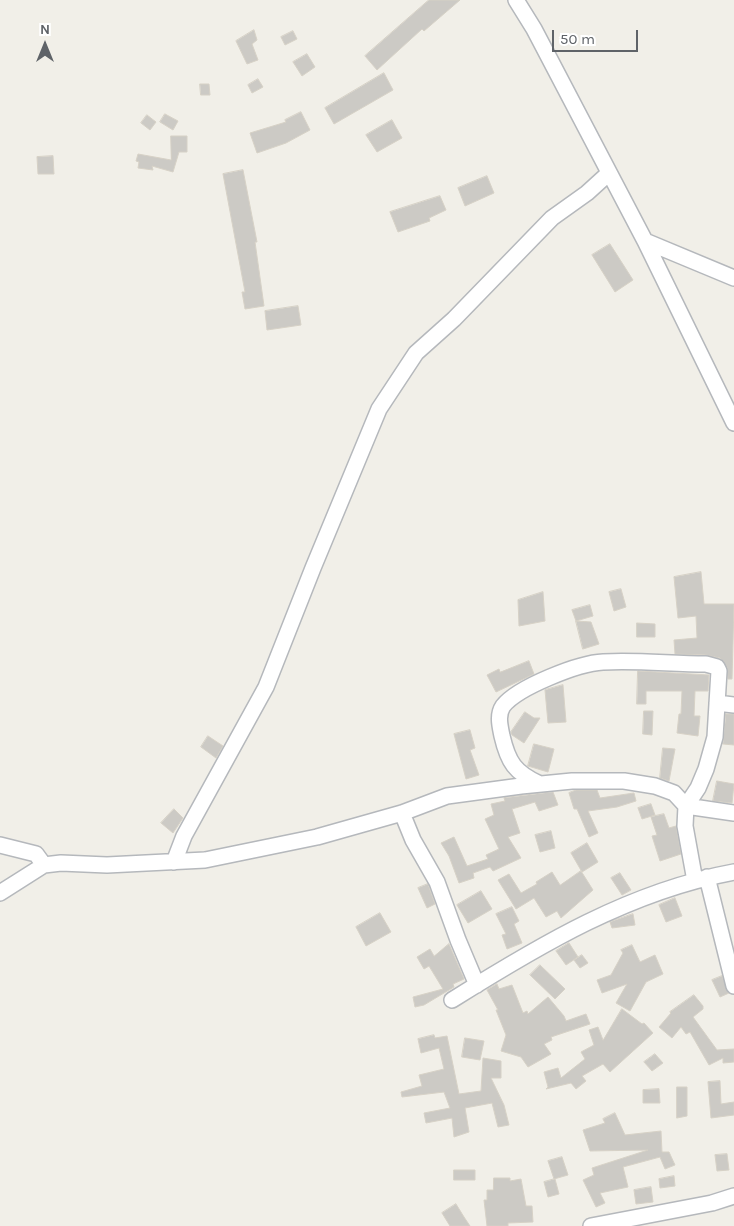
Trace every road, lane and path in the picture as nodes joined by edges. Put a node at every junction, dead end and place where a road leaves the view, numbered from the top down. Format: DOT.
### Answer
graph roads {
  1 [pos="516,0"];
  2 [pos="609,173"];
  3 [pos="645,241"];
  4 [pos="734,278"];
  5 [pos="734,423"];
  6 [pos="717,704"];
  7 [pos="734,705"];
  8 [pos="540,784"];
  9 [pos="686,806"];
  10 [pos="402,813"];
  11 [pos="734,813"];
  12 [pos="0,845"];
  13 [pos="174,862"];
  14 [pos="44,865"];
  15 [pos="734,872"];
  16 [pos="701,879"];
  17 [pos="0,894"];
  18 [pos="477,985"];
  19 [pos="734,986"];
  20 [pos="452,1000"];
  21 [pos="734,1196"];
  22 [pos="590,1226"];
  1 -- 2 [label="street"];
  2 -- 3 [label="street"];
  2 -- 13 [label="street"];
  3 -- 4 [label="street"];
  3 -- 5 [label="street"];
  6 -- 7 [label="street"];
  6 -- 8 [label="street"];
  6 -- 9 [label="street"];
  8 -- 9 [label="street"];
  8 -- 10 [label="street"];
  9 -- 11 [label="street"];
  9 -- 16 [label="street"];
  10 -- 13 [label="street"];
  10 -- 18 [label="street"];
  12 -- 14 [label="street"];
  13 -- 14 [label="street"];
  14 -- 17 [label="street"];
  15 -- 16 [label="street"];
  16 -- 18 [label="street"];
  16 -- 19 [label="street"];
  18 -- 20 [label="street"];
  21 -- 22 [label="street"];
}
